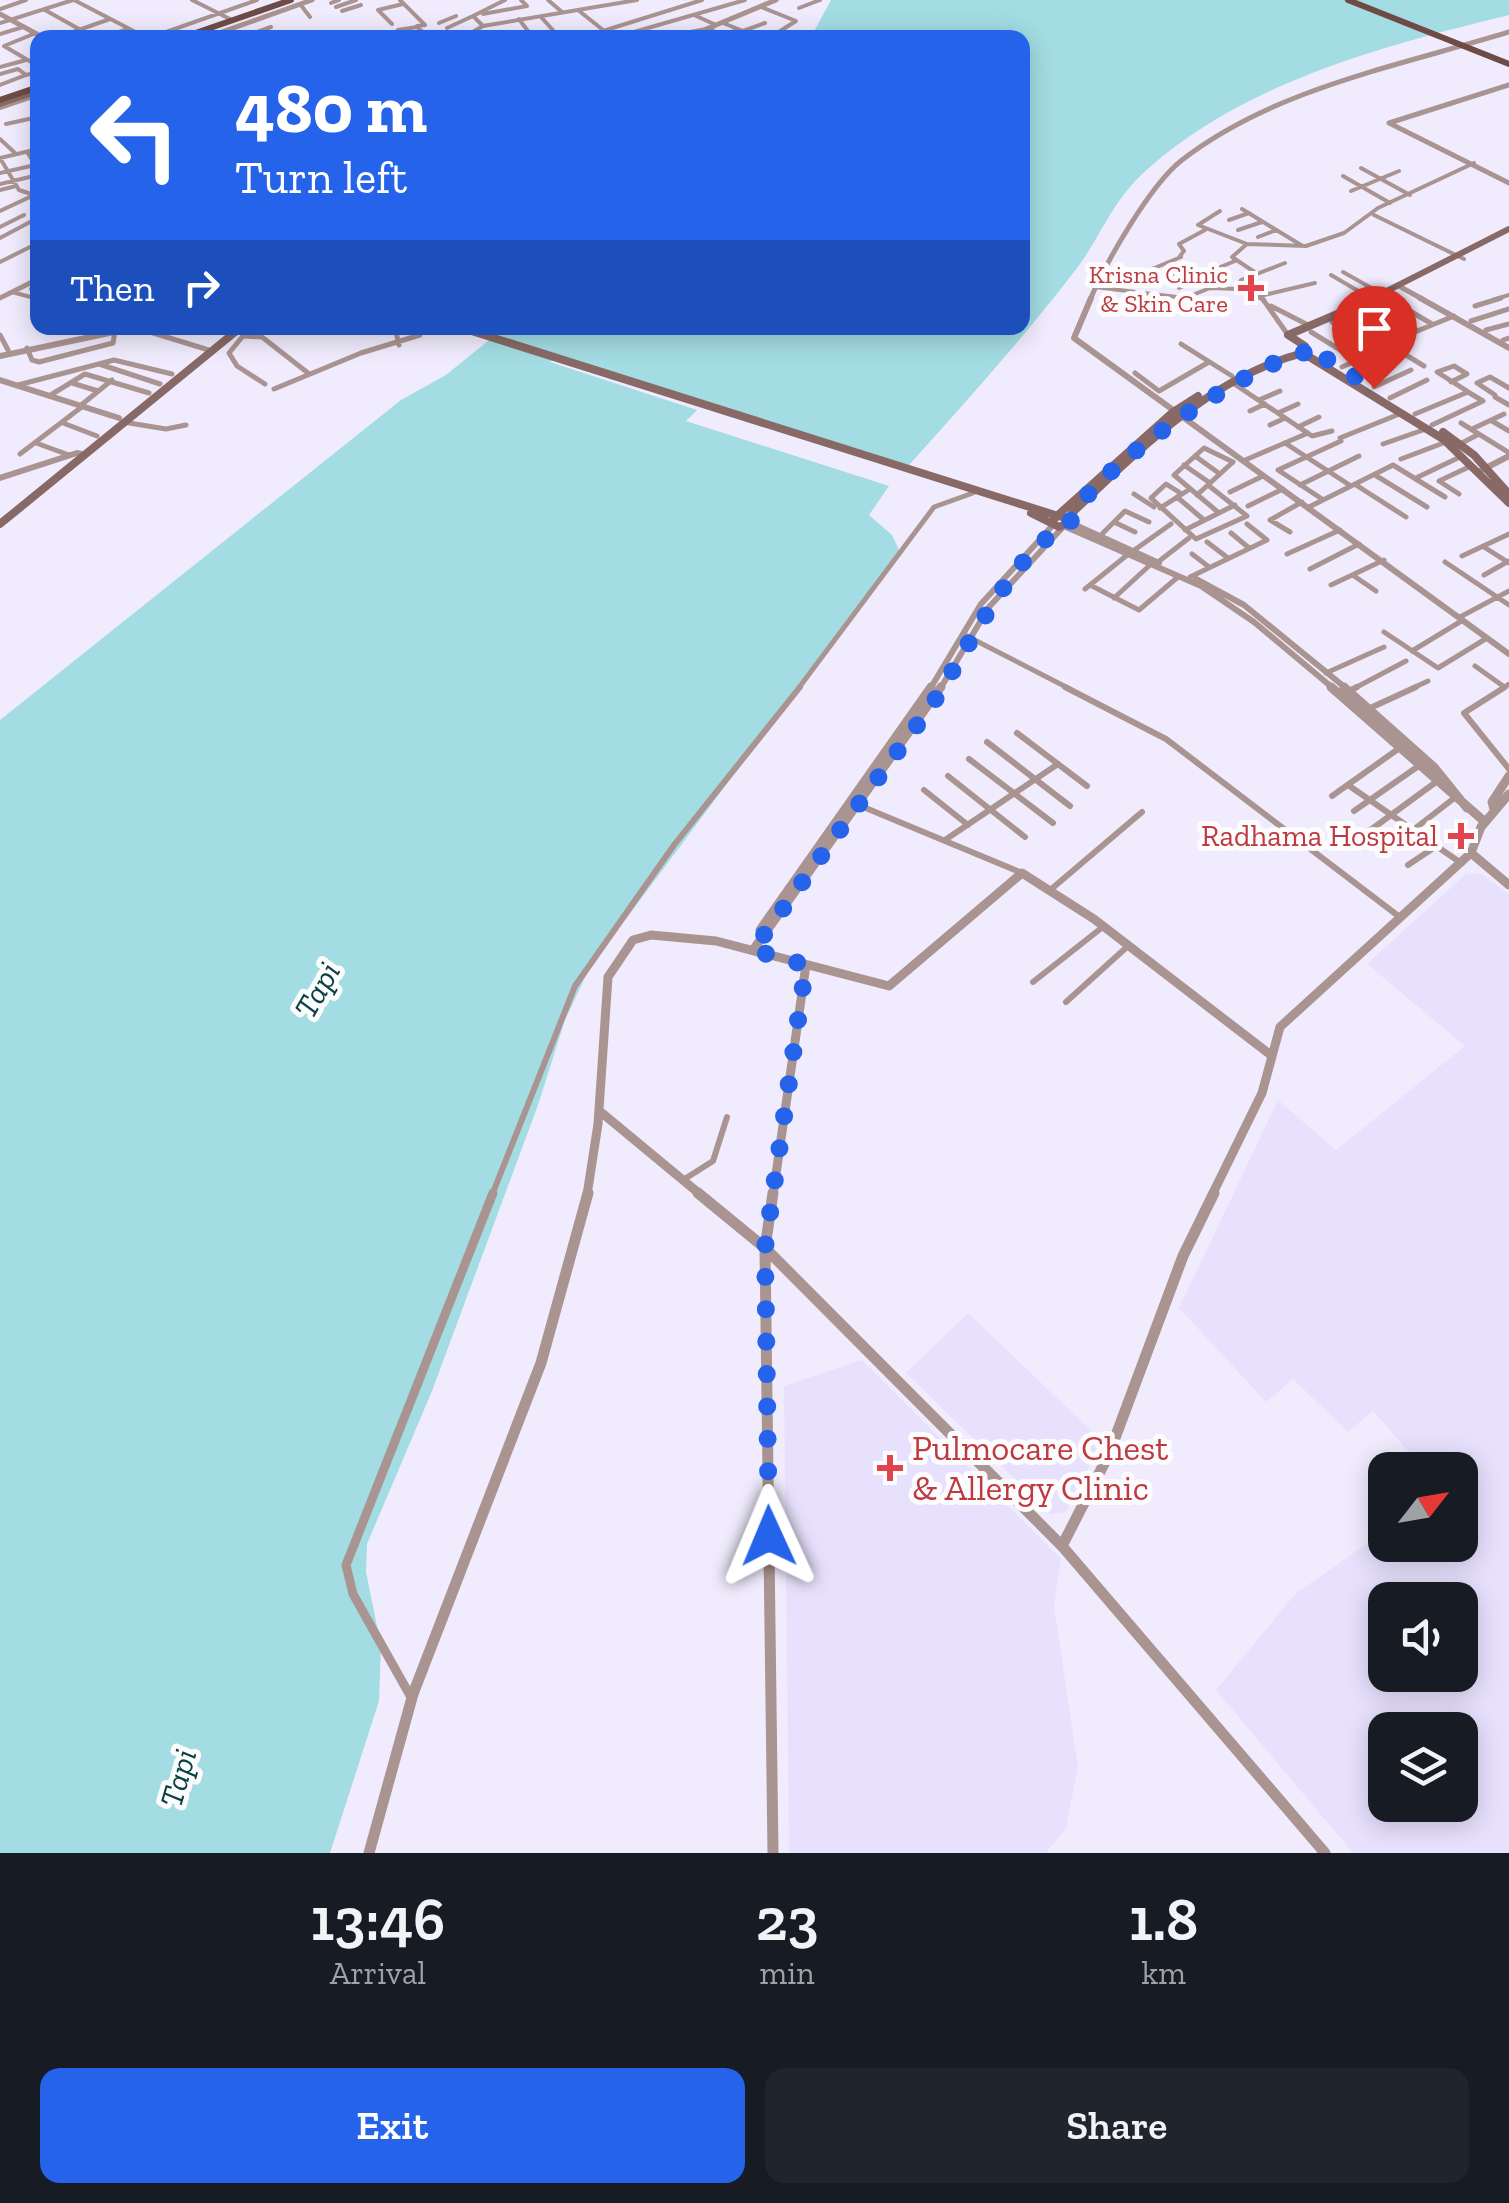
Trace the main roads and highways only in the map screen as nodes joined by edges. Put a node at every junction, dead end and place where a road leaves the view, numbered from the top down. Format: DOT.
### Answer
graph roads {
  1 [pos="1352,0"];
  2 [pos="295,1"];
  3 [pos="201,30"];
  4 [pos="213,30"];
  5 [pos="221,30"];
  6 [pos="1509,62"];
  7 [pos="30,93"];
  8 [pos="0,102"];
  9 [pos="1509,233"];
  10 [pos="1460,257"];
  11 [pos="1372,302"];
  12 [pos="1310,328"];
  13 [pos="223,335"];
  14 [pos="232,335"];
  15 [pos="484,335"];
  16 [pos="1291,341"];
  17 [pos="1305,348"];
  18 [pos="208,349"];
  19 [pos="1233,380"];
  20 [pos="1176,414"];
  21 [pos="123,420"];
  22 [pos="1429,427"];
  23 [pos="1462,449"];
  24 [pos="77,454"];
  25 [pos="1479,468"];
  26 [pos="946,480"];
  27 [pos="1509,494"];
  28 [pos="1509,502"];
  29 [pos="0,515"];
  30 [pos="1061,522"];
  31 [pos="0,524"];
  1 -- 6 [label="main road, bridge"];
  2 -- 3 [label="main road"];
  2 -- 4 [label="main road"];
  2 -- 5 [label="main road"];
  7 -- 8 [label="main road"];
  9 -- 10 [label="main road"];
  9 -- 10 [label="main road"];
  10 -- 11 [label="main road"];
  11 -- 12 [label="main road"];
  11 -- 12 [label="main road"];
  12 -- 16 [label="main road"];
  13 -- 18 [label="main road"];
  14 -- 18 [label="main road"];
  15 -- 26 [label="main road"];
  16 -- 17 [label="main road"];
  16 -- 19 [label="main road"];
  17 -- 19 [label="main road"];
  17 -- 22 [label="main road"];
  17 -- 22 [label="main road"];
  18 -- 21 [label="main road"];
  18 -- 21 [label="main road"];
  19 -- 20 [label="main road"];
  20 -- 30 [label="main road"];
  20 -- 30 [label="main road"];
  21 -- 24 [label="main road"];
  21 -- 24 [label="main road"];
  22 -- 23 [label="main road"];
  22 -- 23 [label="main road"];
  23 -- 25 [label="main road"];
  24 -- 29 [label="main road"];
  24 -- 31 [label="main road"];
  25 -- 27 [label="main road"];
  25 -- 28 [label="main road"];
  26 -- 30 [label="main road"];
  26 -- 30 [label="main road"];
}
